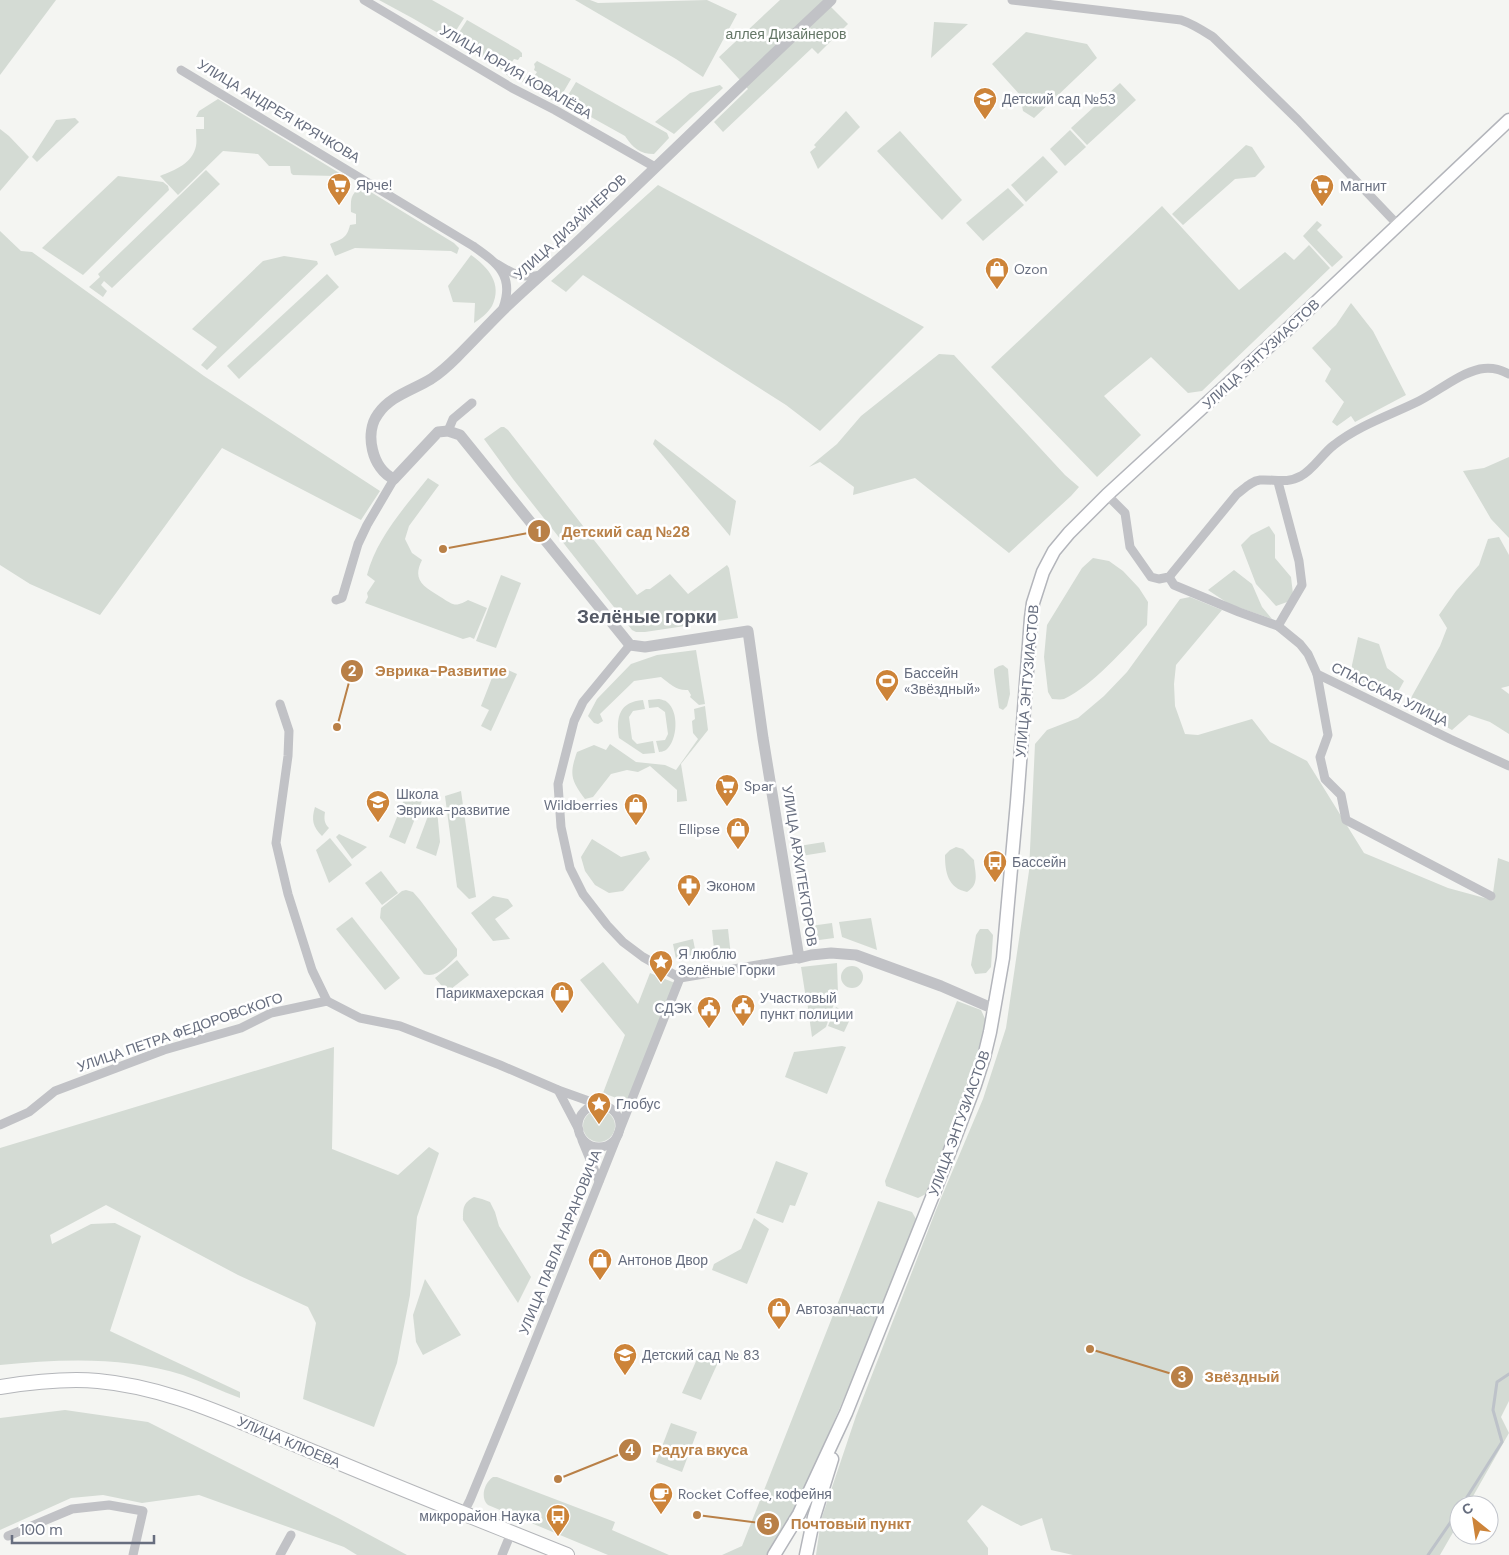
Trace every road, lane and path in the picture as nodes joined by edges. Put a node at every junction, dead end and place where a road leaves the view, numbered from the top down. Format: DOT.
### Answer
graph roads {
  1 [pos="364,0"];
  2 [pos="831,0"];
  3 [pos="1012,0"];
  4 [pos="181,70"];
  5 [pos="1509,120"];
  6 [pos="655,167"];
  7 [pos="1398,225"];
  8 [pos="495,262"];
  9 [pos="542,275"];
  10 [pos="502,311"];
  11 [pos="1509,374"];
  12 [pos="472,404"];
  13 [pos="448,431"];
  14 [pos="394,479"];
  15 [pos="1278,482"];
  16 [pos="1107,495"];
  17 [pos="1169,577"];
  18 [pos="336,600"];
  19 [pos="1278,626"];
  20 [pos="630,646"];
  21 [pos="1317,674"];
  22 [pos="280,704"];
  23 [pos="1509,766"];
  24 [pos="1491,896"];
  25 [pos="799,958"];
  26 [pos="680,978"];
  27 [pos="326,1001"];
  28 [pos="994,1009"];
  29 [pos="558,1090"];
  30 [pos="600,1106"];
  31 [pos="614,1111"];
  32 [pos="625,1117"];
  33 [pos="0,1125"];
  34 [pos="580,1134"];
  35 [pos="619,1134"];
  36 [pos="599,1181"];
  37 [pos="0,1387"];
  38 [pos="846,1413"];
  39 [pos="463,1514"];
  40 [pos="511,1533"];
  41 [pos="291,1535"];
  42 [pos="8,1536"];
  43 [pos="133,1555"];
  44 [pos="280,1555"];
  45 [pos="502,1555"];
  46 [pos="567,1555"];
  47 [pos="774,1555"];
  48 [pos="806,1555"];
  1 -- 6 [label="street, УЛИЦА ЮРИЯ КОВАЛЁВА"];
  2 -- 6 [label="street, УЛИЦА ДИЗАЙНЕРОВ"];
  3 -- 7 [label="street"];
  4 -- 8 [label="street, УЛИЦА АНДРЕЯ КРЯЧКОВА"];
  5 -- 7 [label="main road, УЛИЦА ЭНТУЗИАСТОВ"];
  6 -- 9 [label="street, УЛИЦА ДИЗАЙНЕРОВ"];
  7 -- 16 [label="main road, УЛИЦА ЭНТУЗИАСТОВ"];
  8 -- 9 [label="street"];
  8 -- 10 [label="street, УЛИЦА АНДРЕЯ КРЯЧКОВА"];
  9 -- 10 [label="street, УЛИЦА ДИЗАЙНЕРОВ"];
  10 -- 14 [label="street, УЛИЦА ДИЗАЙНЕРОВ"];
  11 -- 15 [label="street"];
  12 -- 13 [label="street"];
  13 -- 14 [label="street"];
  13 -- 20 [label="street"];
  14 -- 18 [label="street"];
  15 -- 17 [label="street"];
  15 -- 19 [label="street"];
  16 -- 17 [label="street"];
  16 -- 28 [label="main road, УЛИЦА ЭНТУЗИАСТОВ"];
  17 -- 19 [label="street, СПАССКАЯ УЛИЦА"];
  19 -- 21 [label="street, СПАССКАЯ УЛИЦА"];
  20 -- 25 [label="street, УЛИЦА АРХИТЕКТОРОВ"];
  20 -- 26 [label="street"];
  21 -- 23 [label="street, СПАССКАЯ УЛИЦА"];
  21 -- 24 [label="street"];
  22 -- 27 [label="street"];
  25 -- 26 [label="street, УЛИЦА АРХИТЕКТОРОВ"];
  25 -- 28 [label="street, УЛИЦА АРХИТЕКТОРОВ"];
  26 -- 32 [label="street, УЛИЦА ПАВЛА НАРАНОВИЧА"];
  27 -- 29 [label="street"];
  27 -- 33 [label="street, УЛИЦА ПЕТРА ФЕДОРОВСКОГО"];
  28 -- 38 [label="main road, УЛИЦА ЭНТУЗИАСТОВ"];
  29 -- 30 [label="street"];
  29 -- 34 [label="street"];
  30 -- 31 [label="street"];
  30 -- 34 [label="street"];
  31 -- 32 [label="street"];
  31 -- 35 [label="street"];
  32 -- 35 [label="street, УЛИЦА ПАВЛА НАРАНОВИЧА"];
  34 -- 35 [label="street"];
  34 -- 36 [label="street"];
  35 -- 36 [label="street, УЛИЦА ПАВЛА НАРАНОВИЧА"];
  36 -- 39 [label="street, УЛИЦА ПАВЛА НАРАНОВИЧА"];
  37 -- 39 [label="main road, УЛИЦА КЛЮЕВА"];
  38 -- 47 [label="main road, УЛИЦА ЭНТУЗИАСТОВ"];
  38 -- 48 [label="main road, УЛИЦА ЭНТУЗИАСТОВ"];
  39 -- 40 [label="main road, УЛИЦА КЛЮЕВА"];
  40 -- 45 [label="street"];
  40 -- 46 [label="main road, УЛИЦА КЛЮЕВА"];
  41 -- 44 [label="street"];
  42 -- 43 [label="street"];
}
